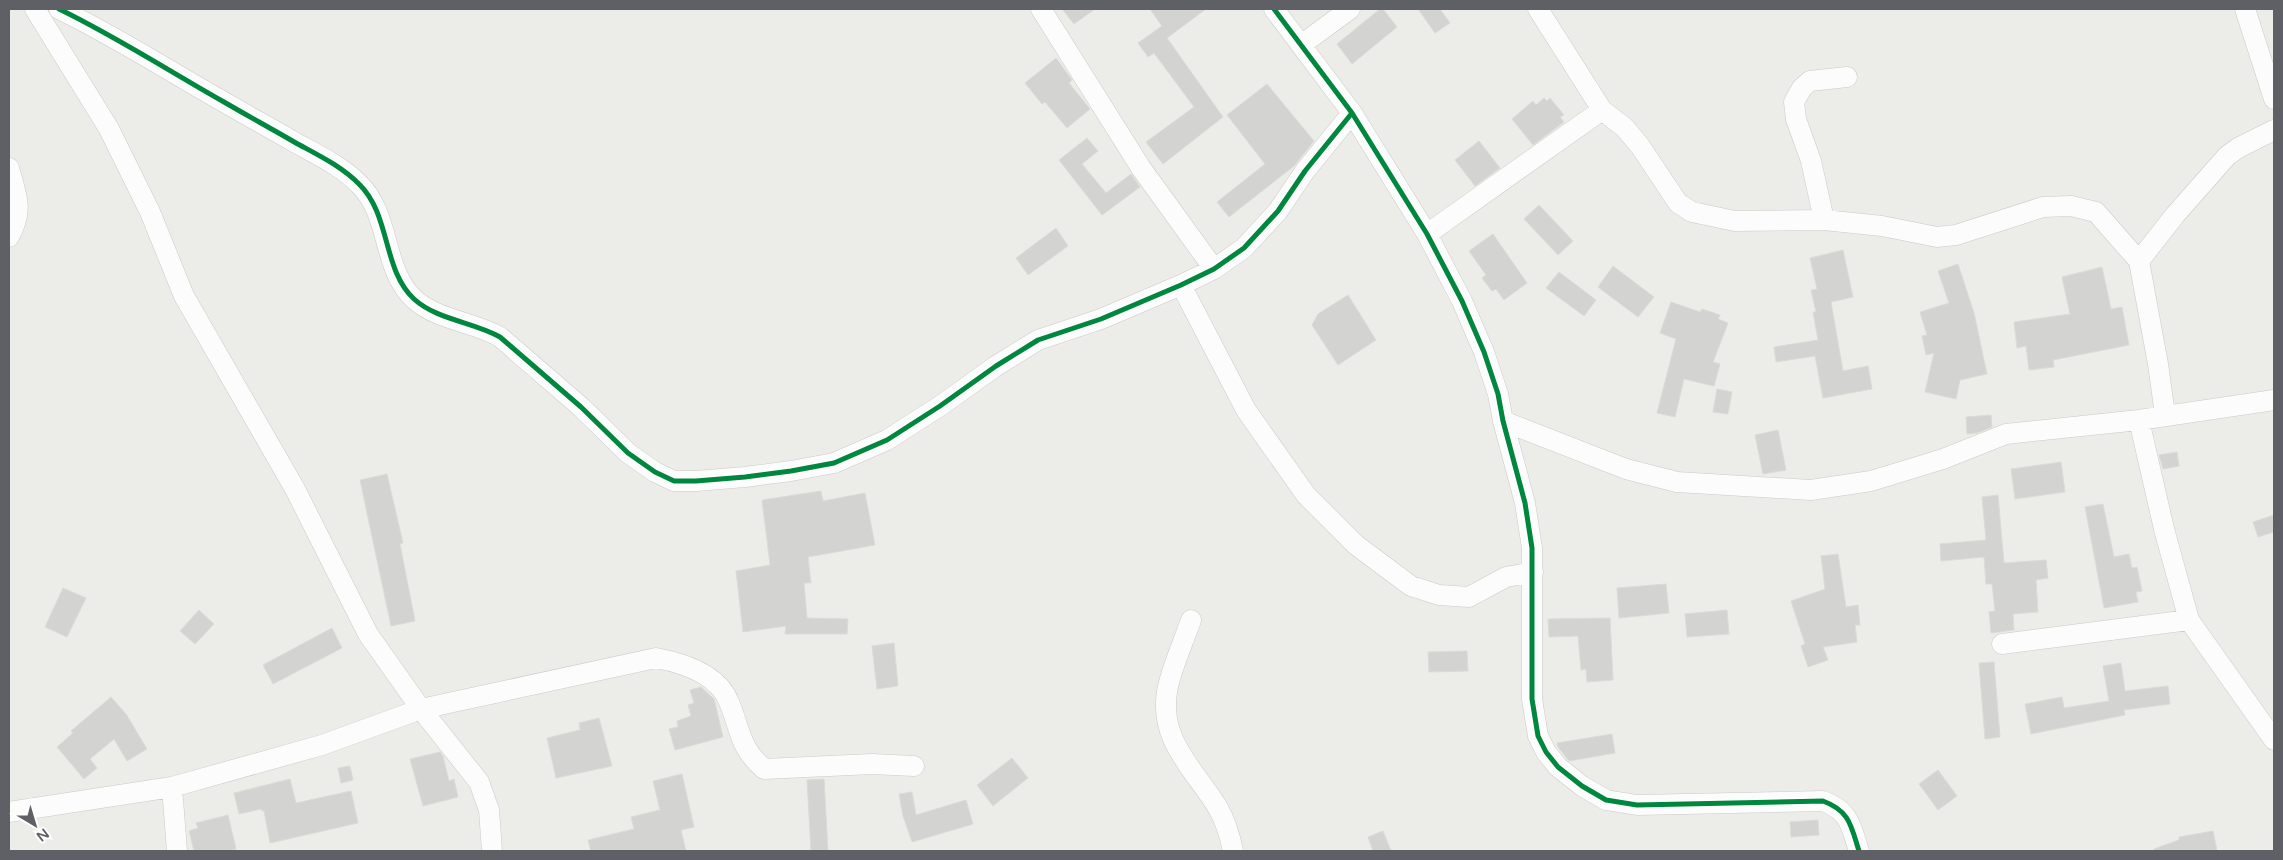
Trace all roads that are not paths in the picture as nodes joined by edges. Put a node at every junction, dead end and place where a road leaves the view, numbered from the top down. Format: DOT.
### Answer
graph roads {
  1 [pos="34,9"];
  2 [pos="59,9"];
  3 [pos="1041,9"];
  4 [pos="1274,9"];
  5 [pos="1350,9"];
  6 [pos="1538,9"];
  7 [pos="2245,9"];
  8 [pos="1301,45"];
  9 [pos="1847,77"];
  10 [pos="2274,99"];
  11 [pos="1602,110"];
  12 [pos="1352,113"];
  13 [pos="2274,130"];
  14 [pos="9,168"];
  15 [pos="1824,220"];
  16 [pos="1427,234"];
  17 [pos="9,237"];
  18 [pos="2139,261"];
  19 [pos="1214,269"];
  20 [pos="1181,286"];
  21 [pos="2274,400"];
  22 [pos="2165,415"];
  23 [pos="2139,420"];
  24 [pos="1503,421"];
  25 [pos="1533,572"];
  26 [pos="1191,620"];
  27 [pos="2189,620"];
  28 [pos="2002,644"];
  29 [pos="421,709"];
  30 [pos="2274,740"];
  31 [pos="914,766"];
  32 [pos="172,787"];
  33 [pos="9,812"];
  34 [pos="177,851"];
  35 [pos="492,851"];
  36 [pos="1233,851"];
  37 [pos="1859,851"];
  1 -- 29 [label="street"];
  2 -- 20 [label="street"];
  3 -- 19 [label="street"];
  4 -- 8 [label="street"];
  5 -- 8 [label="street"];
  6 -- 11 [label="street"];
  7 -- 10 [label="street"];
  8 -- 12 [label="street"];
  9 -- 15 [label="street"];
  11 -- 15 [label="street"];
  11 -- 16 [label="street"];
  12 -- 16 [label="street"];
  12 -- 19 [label="street"];
  13 -- 18 [label="street"];
  14 -- 17 [label="street"];
  15 -- 18 [label="street"];
  16 -- 24 [label="street"];
  18 -- 22 [label="street"];
  19 -- 20 [label="street"];
  20 -- 25 [label="street"];
  21 -- 22 [label="street"];
  22 -- 23 [label="street"];
  23 -- 24 [label="street"];
  23 -- 27 [label="street"];
  24 -- 25 [label="street"];
  25 -- 37 [label="street"];
  26 -- 36 [label="street"];
  27 -- 28 [label="street"];
  27 -- 30 [label="street"];
  29 -- 31 [label="street"];
  29 -- 32 [label="street"];
  29 -- 35 [label="street"];
  32 -- 33 [label="street"];
  32 -- 34 [label="street"];
}
